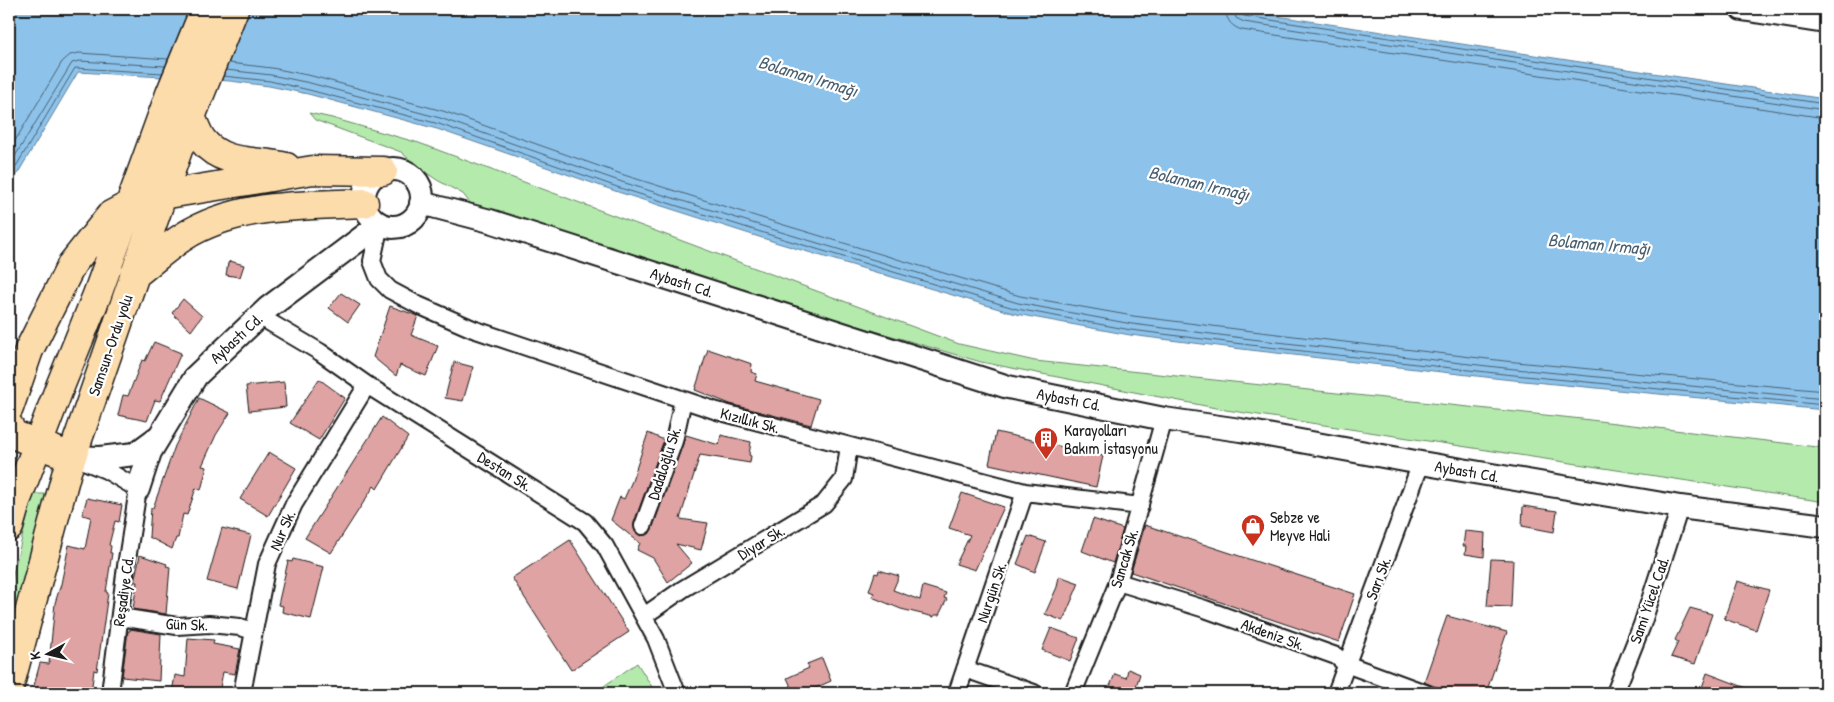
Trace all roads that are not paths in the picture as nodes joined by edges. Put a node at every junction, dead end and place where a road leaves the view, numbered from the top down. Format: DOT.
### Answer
graph roads {
  1 [pos="205,9"];
  2 [pos="234,9"];
  3 [pos="1742,9"];
  4 [pos="1825,22"];
  5 [pos="193,111"];
  6 [pos="383,171"];
  7 [pos="302,172"];
  8 [pos="162,195"];
  9 [pos="364,203"];
  10 [pos="421,203"];
  11 [pos="130,205"];
  12 [pos="380,224"];
  13 [pos="134,275"];
  14 [pos="260,316"];
  15 [pos="367,385"];
  16 [pos="683,400"];
  17 [pos="9,408"];
  18 [pos="1164,419"];
  19 [pos="9,426"];
  20 [pos="159,437"];
  21 [pos="39,444"];
  22 [pos="849,446"];
  23 [pos="72,457"];
  24 [pos="1421,463"];
  25 [pos="138,489"];
  26 [pos="1025,492"];
  27 [pos="1140,506"];
  28 [pos="1680,507"];
  29 [pos="643,526"];
  30 [pos="1825,526"];
  31 [pos="9,527"];
  32 [pos="1118,582"];
  33 [pos="644,616"];
  34 [pos="120,617"];
  35 [pos="254,631"];
  36 [pos="1346,664"];
  37 [pos="965,669"];
  38 [pos="9,688"];
  39 [pos="110,693"];
  40 [pos="242,693"];
  41 [pos="677,693"];
  42 [pos="957,693"];
  43 [pos="1034,693"];
  44 [pos="1074,693"];
  45 [pos="1336,693"];
  46 [pos="1425,693"];
  47 [pos="1615,693"];
  1 -- 11 [label="highway, Samsun-Ordu yolu"];
  2 -- 5 [label="highway, Samsun-Ordu yolu"];
  3 -- 4 [label="main road"];
  5 -- 7 [label="highway"];
  5 -- 8 [label="highway, Samsun-Ordu yolu"];
  6 -- 7 [label="highway"];
  6 -- 9 [label="main road"];
  6 -- 10 [label="main road"];
  7 -- 8 [label="highway"];
  8 -- 11 [label="highway"];
  8 -- 13 [label="highway, Samsun-Ordu yolu"];
  9 -- 12 [label="main road"];
  9 -- 13 [label="highway"];
  10 -- 12 [label="main road"];
  10 -- 18 [label="main road, Aybastı Cd."];
  11 -- 17 [label="highway"];
  11 -- 21 [label="highway, Samsun-Ordu yolu"];
  12 -- 14 [label="main road, Aybastı Cd."];
  12 -- 16 [label="street, Kızıllık Sk."];
  13 -- 23 [label="highway, Samsun-Ordu yolu"];
  14 -- 15 [label="street, Destan Sk."];
  14 -- 20 [label="main road, Aybastı Cd."];
  15 -- 33 [label="street, Destan Sk."];
  15 -- 35 [label="street, Nur Sk."];
  16 -- 22 [label="street, Kızıllık Sk."];
  16 -- 29 [label="street, Dadaloğlu Sk."];
  18 -- 24 [label="main road, Aybastı Cd."];
  18 -- 27 [label="street, Sancak Sk."];
  19 -- 21 [label="highway"];
  20 -- 23 [label="main road"];
  20 -- 25 [label="main road, Aybastı Cd."];
  21 -- 23 [label="highway"];
  21 -- 31 [label="highway, Samsun-Ordu yolu"];
  22 -- 26 [label="street, Kızıllık Sk."];
  22 -- 33 [label="street, Diyar Sk."];
  23 -- 25 [label="street"];
  23 -- 38 [label="highway, Samsun-Ordu yolu"];
  24 -- 28 [label="main road, Aybastı Cd."];
  24 -- 36 [label="street, Sarı Sk."];
  25 -- 34 [label="street, Reşadiye Cd."];
  26 -- 27 [label="street, Kızıllık Sk."];
  26 -- 37 [label="street, Nurgün Sk."];
  27 -- 32 [label="street, Sancak Sk."];
  28 -- 30 [label="main road, Aybastı Cd."];
  28 -- 47 [label="street, Sami Yücel Cad."];
  32 -- 36 [label="street, Akdeniz Sk."];
  32 -- 44 [label="street, Sancak Sk."];
  33 -- 41 [label="street, Destan Sk."];
  34 -- 35 [label="street, Gün Sk."];
  34 -- 39 [label="street, Reşadiye Cd."];
  35 -- 40 [label="street, Nur Sk."];
  36 -- 45 [label="street, Sarı Sk."];
  36 -- 46 [label="street, Akdeniz Sk."];
  37 -- 42 [label="street, Nurgün Sk."];
  37 -- 43 [label="street"];
}
